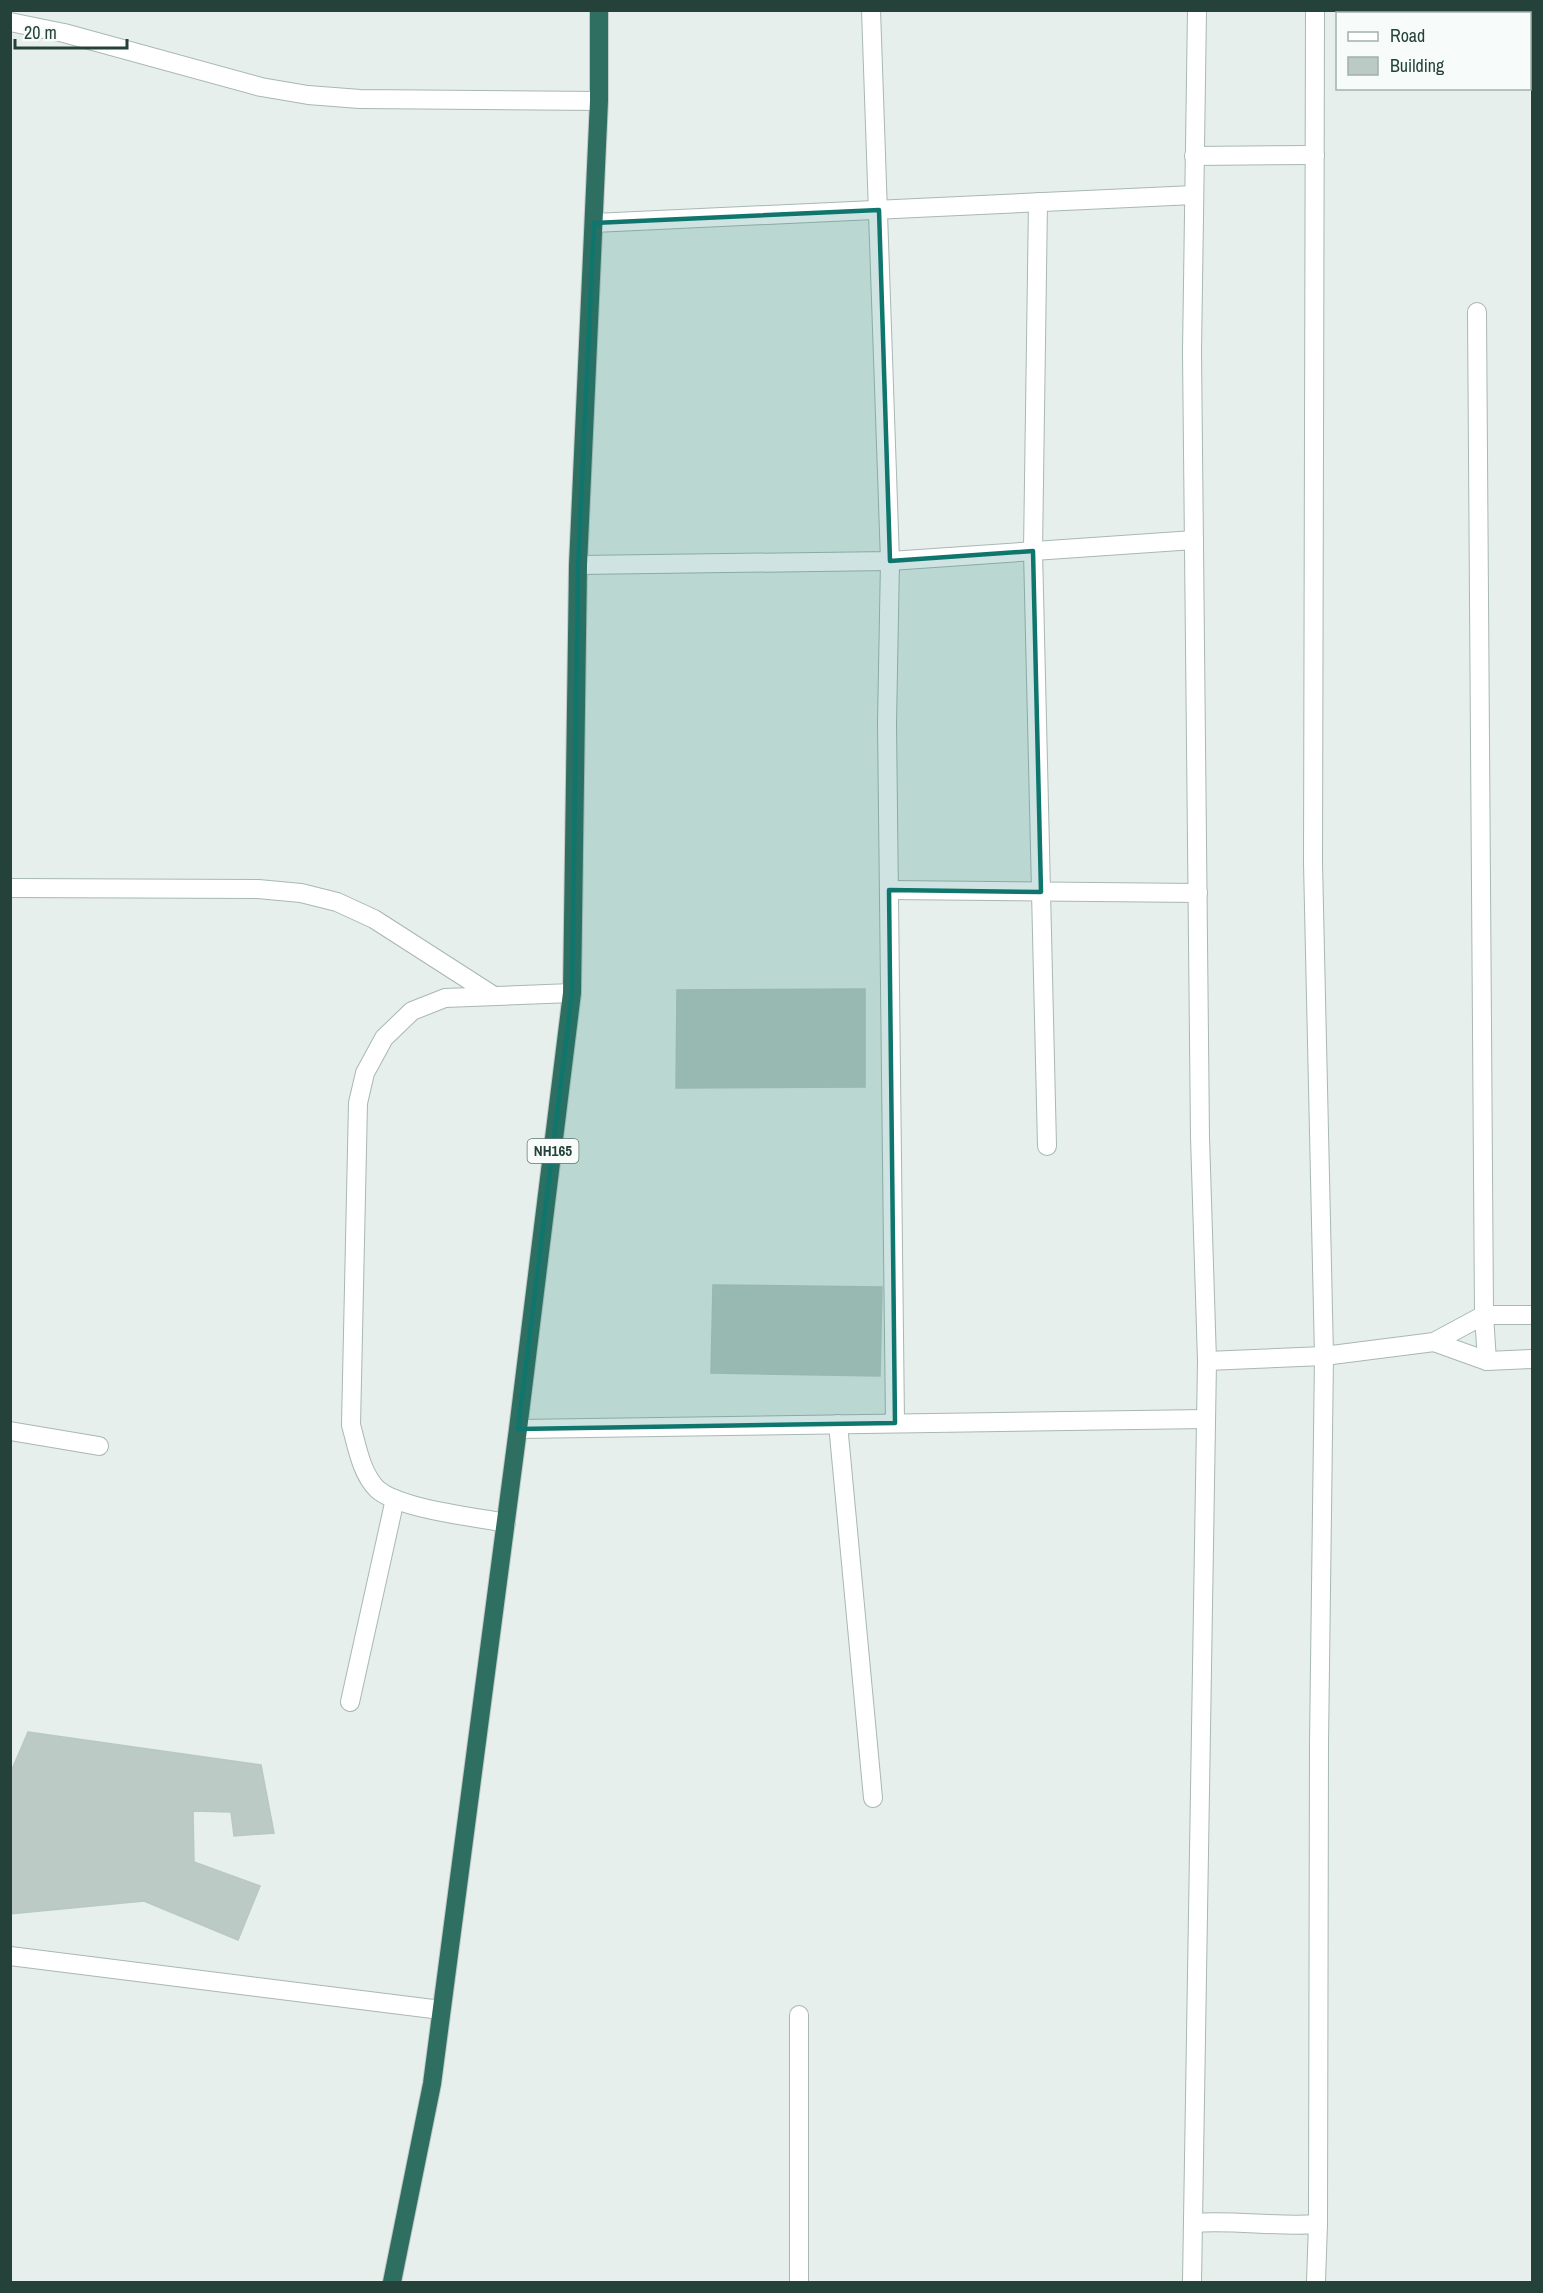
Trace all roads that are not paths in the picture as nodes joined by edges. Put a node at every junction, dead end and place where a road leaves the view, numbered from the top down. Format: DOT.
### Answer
graph roads {
  1 [pos="599,10"];
  2 [pos="872,10"];
  3 [pos="1197,10"];
  4 [pos="1315,10"];
  5 [pos="10,22"];
  6 [pos="599,101"];
  7 [pos="1315,155"];
  8 [pos="1194,156"];
  9 [pos="1194,195"];
  10 [pos="1038,202"];
  11 [pos="879,210"];
  12 [pos="594,223"];
  13 [pos="1477,312"];
  14 [pos="1194,540"];
  15 [pos="1033,551"];
  16 [pos="890,561"];
  17 [pos="578,565"];
  18 [pos="10,888"];
  19 [pos="889,890"];
  20 [pos="1041,892"];
  21 [pos="1198,893"];
  22 [pos="572,993"];
  23 [pos="494,996"];
  24 [pos="1047,1146"];
  25 [pos="1484,1315"];
  26 [pos="1533,1315"];
  27 [pos="1434,1342"];
  28 [pos="1324,1356"];
  29 [pos="1533,1359"];
  30 [pos="1207,1361"];
  31 [pos="1487,1361"];
  32 [pos="1205,1419"];
  33 [pos="895,1423"];
  34 [pos="838,1424"];
  35 [pos="518,1429"];
  36 [pos="10,1431"];
  37 [pos="99,1446"];
  38 [pos="395,1499"];
  39 [pos="506,1523"];
  40 [pos="350,1702"];
  41 [pos="873,1798"];
  42 [pos="10,1956"];
  43 [pos="441,2010"];
  44 [pos="800,2015"];
  45 [pos="1193,2223"];
  46 [pos="1318,2224"];
  47 [pos="392,2283"];
  48 [pos="800,2283"];
  49 [pos="1192,2283"];
  50 [pos="1316,2283"];
  1 -- 6 [label="highway, NH165"];
  2 -- 11 [label="street"];
  3 -- 8 [label="street"];
  4 -- 7 [label="street"];
  5 -- 6 [label="street"];
  6 -- 12 [label="highway, NH165"];
  7 -- 8 [label="street"];
  7 -- 28 [label="street"];
  8 -- 9 [label="street"];
  9 -- 10 [label="street"];
  9 -- 14 [label="street"];
  10 -- 11 [label="street"];
  10 -- 15 [label="street"];
  11 -- 12 [label="street"];
  11 -- 16 [label="street"];
  12 -- 17 [label="highway, NH165"];
  13 -- 25 [label="street"];
  14 -- 15 [label="street"];
  14 -- 21 [label="street"];
  15 -- 16 [label="street"];
  15 -- 20 [label="street"];
  16 -- 17 [label="street"];
  16 -- 19 [label="street"];
  17 -- 22 [label="highway, NH165"];
  18 -- 23 [label="street"];
  19 -- 20 [label="street"];
  19 -- 33 [label="street"];
  20 -- 21 [label="street"];
  20 -- 24 [label="street"];
  21 -- 30 [label="street"];
  22 -- 23 [label="street"];
  22 -- 35 [label="highway, NH165"];
  23 -- 38 [label="street"];
  25 -- 26 [label="street"];
  25 -- 27 [label="street"];
  25 -- 31 [label="street"];
  27 -- 28 [label="street"];
  27 -- 31 [label="street"];
  28 -- 30 [label="street"];
  28 -- 46 [label="street"];
  29 -- 31 [label="street"];
  30 -- 32 [label="street"];
  32 -- 33 [label="street"];
  32 -- 45 [label="street"];
  33 -- 34 [label="street"];
  34 -- 35 [label="street"];
  34 -- 41 [label="street"];
  35 -- 39 [label="highway, NH165"];
  36 -- 37 [label="street"];
  38 -- 39 [label="street"];
  38 -- 40 [label="street"];
  39 -- 43 [label="highway, NH165"];
  42 -- 43 [label="street"];
  43 -- 47 [label="highway, NH165"];
  44 -- 48 [label="street"];
  45 -- 46 [label="street"];
  45 -- 49 [label="street"];
  46 -- 50 [label="street"];
}
